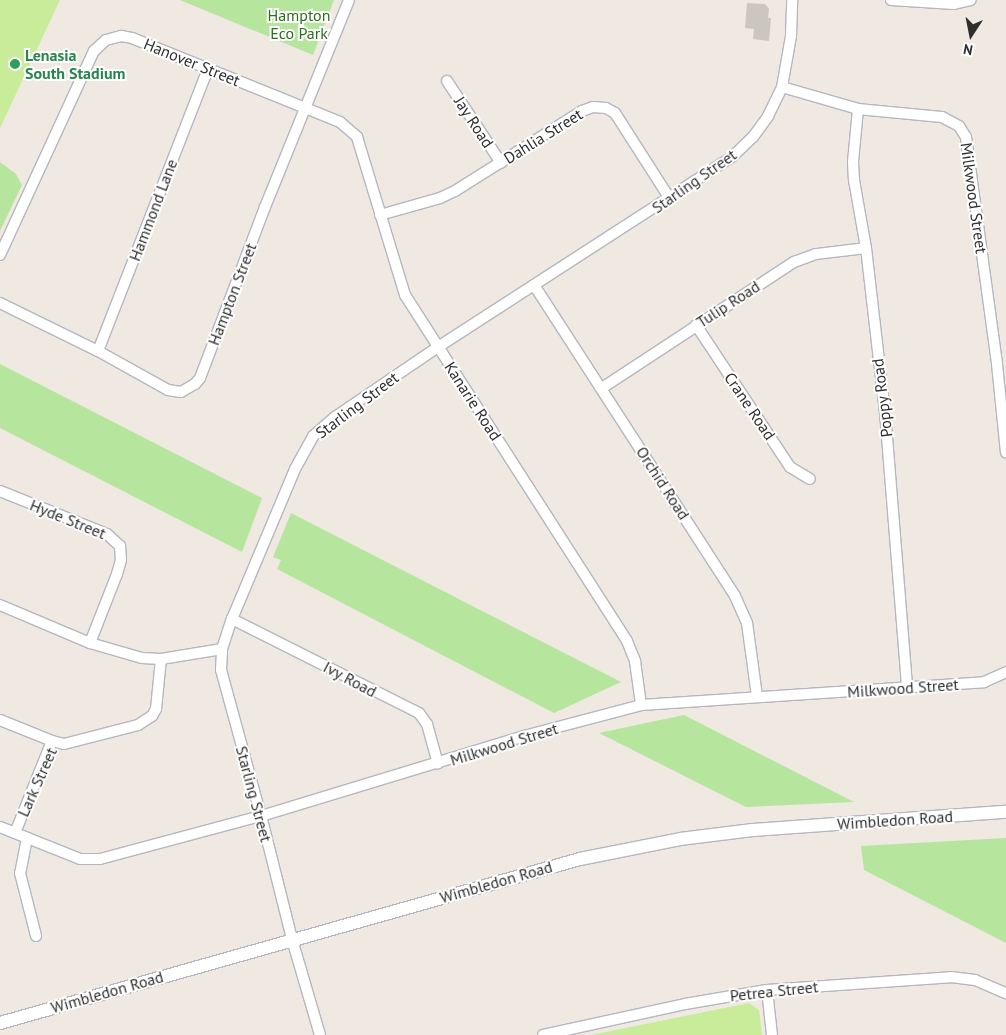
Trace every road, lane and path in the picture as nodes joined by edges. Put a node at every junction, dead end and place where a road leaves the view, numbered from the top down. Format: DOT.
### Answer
graph roads {
  1 [pos="349,0"];
  2 [pos="792,0"];
  3 [pos="890,0"];
  4 [pos="970,0"];
  5 [pos="208,70"];
  6 [pos="447,81"];
  7 [pos="782,88"];
  8 [pos="305,108"];
  9 [pos="858,109"];
  10 [pos="501,163"];
  11 [pos="670,199"];
  12 [pos="380,215"];
  13 [pos="866,248"];
  14 [pos="0,255"];
  15 [pos="534,285"];
  16 [pos="0,303"];
  17 [pos="696,325"];
  18 [pos="438,347"];
  19 [pos="98,352"];
  20 [pos="602,388"];
  21 [pos="1006,453"];
  22 [pos="810,479"];
  23 [pos="0,492"];
  24 [pos="0,605"];
  25 [pos="232,620"];
  26 [pos="90,643"];
  27 [pos="222,649"];
  28 [pos="161,659"];
  29 [pos="1006,672"];
  30 [pos="907,687"];
  31 [pos="757,696"];
  32 [pos="641,705"];
  33 [pos="0,720"];
  34 [pos="52,741"];
  35 [pos="438,764"];
  36 [pos="1006,812"];
  37 [pos="261,816"];
  38 [pos="0,827"];
  39 [pos="15,833"];
  40 [pos="27,838"];
  41 [pos="36,936"];
  42 [pos="292,939"];
  43 [pos="767,990"];
  44 [pos="1006,993"];
  45 [pos="0,1023"];
  46 [pos="320,1035"];
  47 [pos="543,1035"];
  48 [pos="772,1035"];
  1 -- 8 [label="street, Hampton Street"];
  2 -- 7 [label="street, Starling Street"];
  3 -- 4 [label="street"];
  5 -- 8 [label="street, Hanover Street"];
  5 -- 14 [label="street, Hanover Street"];
  5 -- 19 [label="street, Hammond Lane"];
  6 -- 10 [label="street, Jay Road"];
  7 -- 9 [label="street, Milkwood Street"];
  7 -- 11 [label="street, Starling Street"];
  8 -- 12 [label="street, Kanarie Road"];
  8 -- 19 [label="street, Hampton Street"];
  9 -- 13 [label="street, Poppy Road"];
  9 -- 21 [label="street, Milkwood Street"];
  10 -- 11 [label="street, Dahlia Street"];
  10 -- 12 [label="street, Dahlia Street"];
  11 -- 15 [label="street, Starling Street"];
  12 -- 18 [label="street, Kanarie Road"];
  13 -- 17 [label="street, Tulip Road"];
  13 -- 30 [label="street, Poppy Road"];
  15 -- 18 [label="street, Starling Street"];
  15 -- 20 [label="street, Orchid Road"];
  16 -- 19 [label="street, Hampton Street"];
  17 -- 20 [label="street, Tulip Road"];
  17 -- 22 [label="street, Crane Road"];
  18 -- 25 [label="street, Starling Street"];
  18 -- 32 [label="street, Kanarie Road"];
  20 -- 31 [label="street, Orchid Road"];
  23 -- 26 [label="street, Hyde Street"];
  24 -- 26 [label="street"];
  25 -- 27 [label="street, Starling Street"];
  25 -- 35 [label="street, Ivy Road"];
  26 -- 28 [label="street"];
  27 -- 28 [label="street"];
  27 -- 37 [label="street, Starling Street"];
  28 -- 34 [label="street, Lark Street"];
  29 -- 30 [label="street, Milkwood Street"];
  30 -- 31 [label="street, Milkwood Street"];
  31 -- 32 [label="street, Milkwood Street"];
  32 -- 35 [label="street, Milkwood Street"];
  33 -- 34 [label="street"];
  34 -- 39 [label="street, Lark Street"];
  35 -- 37 [label="street, Milkwood Street"];
  36 -- 42 [label="street, Wimbledon Road"];
  37 -- 40 [label="street, Milkwood Street"];
  37 -- 42 [label="street, Starling Street"];
  38 -- 39 [label="street, Milkwood Street"];
  39 -- 40 [label="street, Milkwood Street"];
  40 -- 41 [label="street"];
  42 -- 45 [label="street, Wimbledon Road"];
  42 -- 46 [label="street, Starling Street"];
  43 -- 44 [label="street, Petrea Street"];
  43 -- 47 [label="street, Petrea Street"];
  43 -- 48 [label="street"];
}
